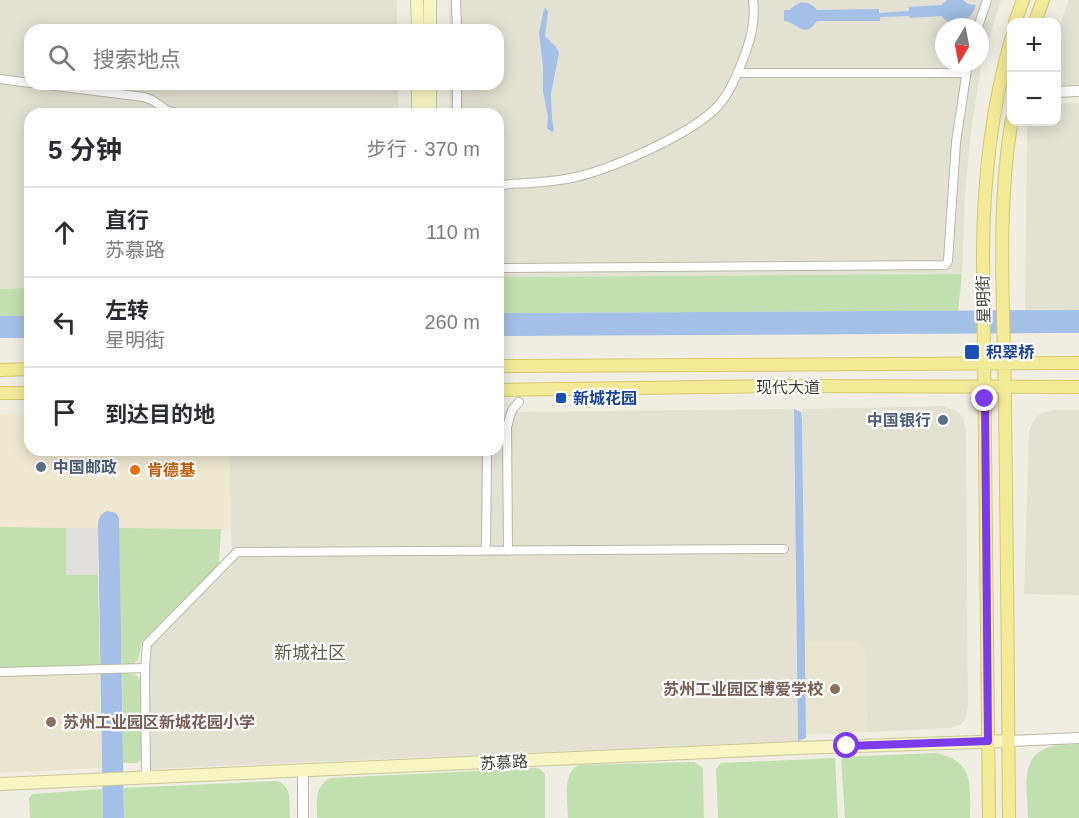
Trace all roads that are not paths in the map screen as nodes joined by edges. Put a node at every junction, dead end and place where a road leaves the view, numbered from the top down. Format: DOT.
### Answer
graph roads {
  1 [pos="417,0"];
  2 [pos="430,0"];
  3 [pos="456,0"];
  4 [pos="753,0"];
  5 [pos="987,0"];
  6 [pos="1023,0"];
  7 [pos="1043,0"];
  8 [pos="981,18"];
  9 [pos="1017,18"];
  10 [pos="1036,18"];
  11 [pos="418,24"];
  12 [pos="430,24"];
  13 [pos="456,24"];
  14 [pos="1007,52"];
  15 [pos="737,73"];
  16 [pos="965,73"];
  17 [pos="0,79"];
  18 [pos="24,82"];
  19 [pos="87,90"];
  20 [pos="418,90"];
  21 [pos="430,90"];
  22 [pos="457,90"];
  23 [pos="1061,92"];
  24 [pos="1079,92"];
  25 [pos="164,108"];
  26 [pos="418,108"];
  27 [pos="430,108"];
  28 [pos="457,108"];
  29 [pos="1010,126"];
  30 [pos="504,184"];
  31 [pos="504,268"];
  32 [pos="984,363"];
  33 [pos="1005,363"];
  34 [pos="1079,363"];
  35 [pos="504,366"];
  36 [pos="24,369"];
  37 [pos="0,370"];
  38 [pos="985,387"];
  39 [pos="1005,387"];
  40 [pos="1079,387"];
  41 [pos="504,390"];
  42 [pos="0,393"];
  43 [pos="24,393"];
  44 [pos="519,402"];
  45 [pos="487,456"];
  46 [pos="783,549"];
  47 [pos="486,551"];
  48 [pos="508,551"];
  49 [pos="145,668"];
  50 [pos="0,672"];
  51 [pos="1079,738"];
  52 [pos="988,741"];
  53 [pos="1008,741"];
  54 [pos="303,771"];
  55 [pos="146,778"];
  56 [pos="0,784"];
  57 [pos="303,818"];
  58 [pos="989,818"];
  59 [pos="1009,818"];
  1 -- 11 [label="main road"];
  2 -- 12 [label="main road"];
  3 -- 13 [label="street"];
  4 -- 15 [label="street"];
  5 -- 8 [label="street"];
  6 -- 9 [label="main road"];
  7 -- 10 [label="main road"];
  14 -- 32 [label="main road, 星明街"];
  15 -- 16 [label="street"];
  15 -- 30 [label="street"];
  16 -- 31 [label="street"];
  17 -- 18 [label="street"];
  19 -- 25 [label="street"];
  20 -- 26 [label="main road"];
  21 -- 27 [label="main road"];
  22 -- 28 [label="street"];
  23 -- 24 [label="street"];
  29 -- 33 [label="main road, 星明街"];
  32 -- 33 [label="main road, 现代大道"];
  32 -- 35 [label="main road, 现代大道"];
  32 -- 38 [label="main road, 星明街"];
  33 -- 34 [label="main road, 现代大道"];
  33 -- 39 [label="main road, 星明街"];
  36 -- 37 [label="main road"];
  38 -- 39 [label="main road, 现代大道"];
  38 -- 41 [label="main road, 现代大道"];
  38 -- 52 [label="main road, 星明街"];
  39 -- 40 [label="main road, 现代大道"];
  39 -- 53 [label="main road, 星明街"];
  42 -- 43 [label="main road"];
  44 -- 48 [label="street"];
  45 -- 47 [label="street"];
  46 -- 48 [label="street"];
  47 -- 48 [label="street"];
  47 -- 49 [label="street"];
  49 -- 50 [label="street"];
  49 -- 55 [label="street"];
  51 -- 53 [label="street"];
  52 -- 53 [label="main road, 苏慕路"];
  52 -- 54 [label="main road, 苏慕路"];
  52 -- 58 [label="main road, 星明街"];
  53 -- 59 [label="main road, 星明街"];
  54 -- 55 [label="main road, 苏慕路"];
  54 -- 57 [label="street"];
  55 -- 56 [label="main road, 苏慕路"];
}
